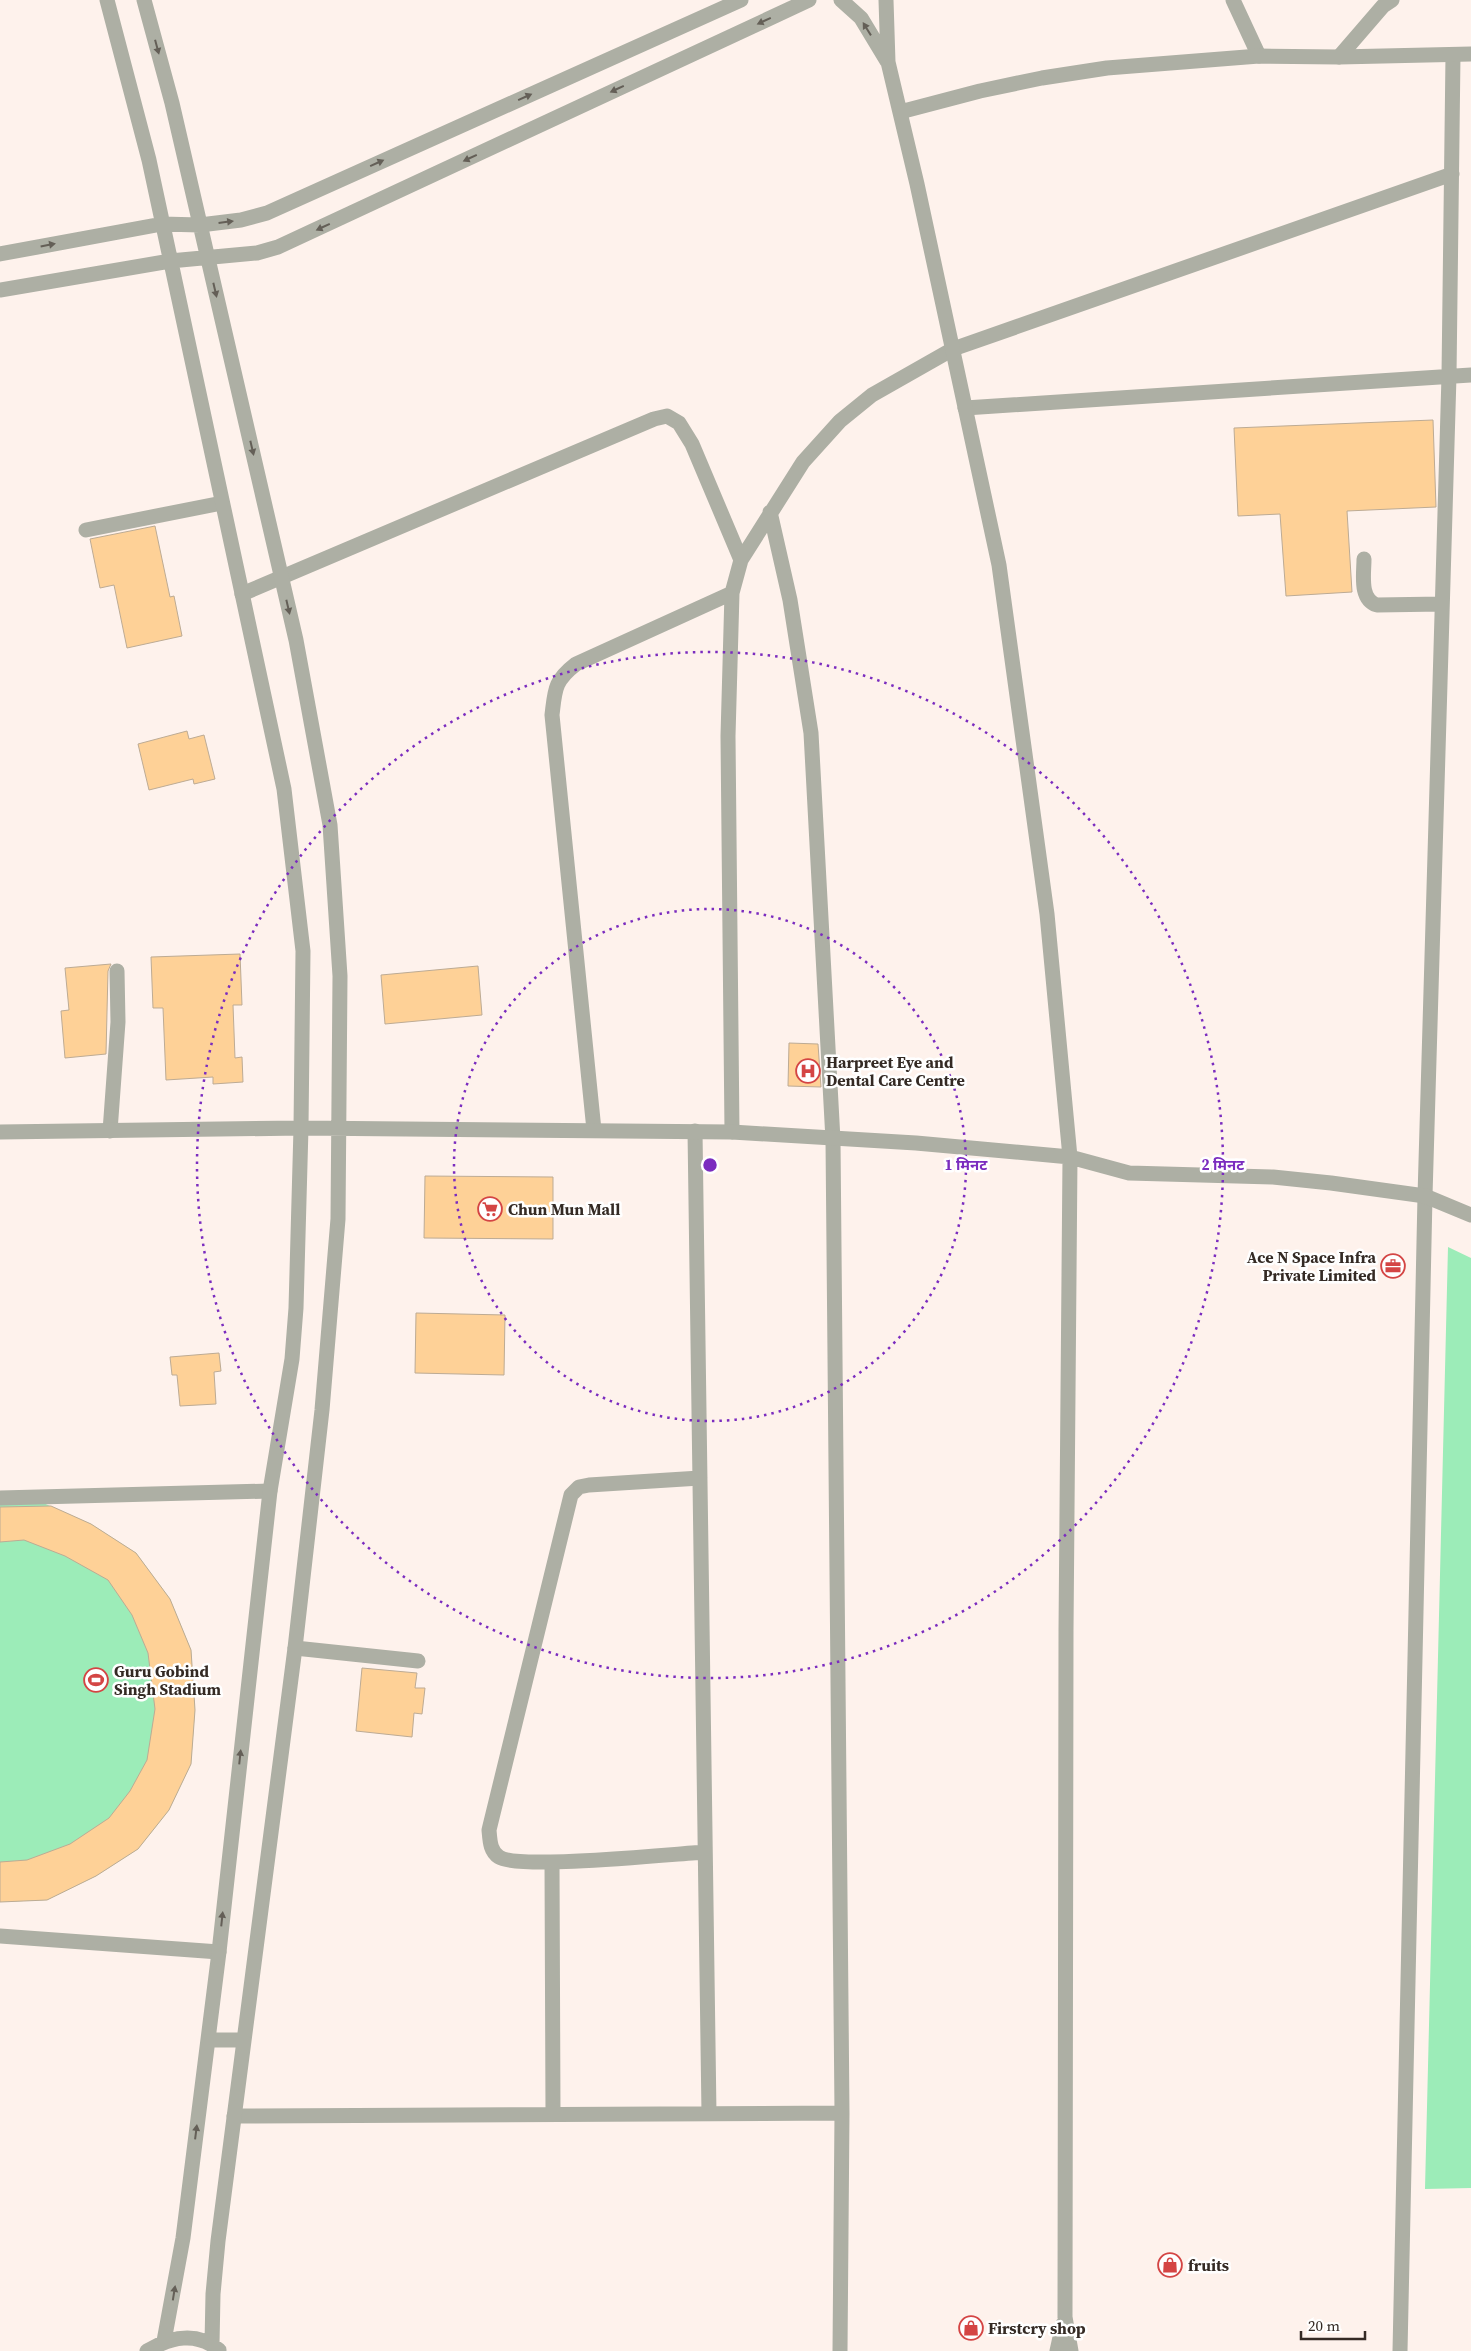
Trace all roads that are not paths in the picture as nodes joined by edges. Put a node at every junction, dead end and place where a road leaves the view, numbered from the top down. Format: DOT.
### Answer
graph roads {
  1 [pos="107,0"];
  2 [pos="144,0"];
  3 [pos="741,0"];
  4 [pos="808,0"];
  5 [pos="841,0"];
  6 [pos="886,0"];
  7 [pos="1233,0"];
  8 [pos="1392,0"];
  9 [pos="1471,54"];
  10 [pos="1453,55"];
  11 [pos="1259,56"];
  12 [pos="1339,57"];
  13 [pos="888,62"];
  14 [pos="900,112"];
  15 [pos="1452,174"];
  16 [pos="162,224"];
  17 [pos="200,225"];
  18 [pos="0,254"];
  19 [pos="208,259"];
  20 [pos="170,261"];
  21 [pos="0,290"];
  22 [pos="953,349"];
  23 [pos="1471,375"];
  24 [pos="1449,376"];
  25 [pos="965,408"];
  26 [pos="222,502"];
  27 [pos="770,512"];
  28 [pos="86,530"];
  29 [pos="1364,559"];
  30 [pos="741,560"];
  31 [pos="281,577"];
  32 [pos="732,593"];
  33 [pos="242,594"];
  34 [pos="1442,604"];
  35 [pos="117,971"];
  36 [pos="301,1128"];
  37 [pos="339,1128"];
  38 [pos="594,1130"];
  39 [pos="110,1131"];
  40 [pos="695,1131"];
  41 [pos="0,1132"];
  42 [pos="732,1132"];
  43 [pos="833,1140"];
  44 [pos="1070,1157"];
  45 [pos="1425,1196"];
  46 [pos="1471,1215"];
  47 [pos="700,1478"];
  48 [pos="270,1492"];
  49 [pos="0,1498"];
  50 [pos="296,1648"];
  51 [pos="418,1661"];
  52 [pos="705,1852"];
  53 [pos="552,1862"];
  54 [pos="0,1936"];
  55 [pos="219,1952"];
  56 [pos="208,2040"];
  57 [pos="244,2040"];
  58 [pos="842,2113"];
  59 [pos="553,2114"];
  60 [pos="709,2114"];
  61 [pos="234,2116"];
  62 [pos="1065,2317"];
  63 [pos="164,2341"];
  64 [pos="216,2348"];
  65 [pos="147,2351"];
  66 [pos="840,2351"];
  67 [pos="1057,2351"];
  68 [pos="1071,2351"];
  69 [pos="1400,2351"];
  1 -- 16 [label="street"];
  2 -- 17 [label="street, one-way"];
  17 -- 3 [label="street, one-way"];
  4 -- 19 [label="street, one-way"];
  13 -- 5 [label="street, one-way"];
  6 -- 13 [label="street"];
  7 -- 11 [label="street"];
  8 -- 12 [label="street"];
  9 -- 10 [label="street"];
  10 -- 12 [label="street"];
  10 -- 15 [label="street"];
  11 -- 12 [label="street"];
  11 -- 14 [label="street"];
  13 -- 14 [label="street"];
  14 -- 22 [label="street"];
  15 -- 22 [label="street"];
  15 -- 24 [label="street"];
  16 -- 17 [label="street"];
  18 -- 16 [label="street, one-way"];
  16 -- 20 [label="street"];
  17 -- 19 [label="street"];
  19 -- 20 [label="street"];
  19 -- 31 [label="street, one-way"];
  20 -- 21 [label="street"];
  20 -- 26 [label="street"];
  22 -- 25 [label="street"];
  22 -- 27 [label="street"];
  23 -- 24 [label="street"];
  24 -- 25 [label="street"];
  24 -- 34 [label="street"];
  25 -- 44 [label="street"];
  26 -- 28 [label="street"];
  26 -- 33 [label="street"];
  27 -- 30 [label="street"];
  27 -- 43 [label="street"];
  29 -- 34 [label="street"];
  30 -- 31 [label="street"];
  30 -- 32 [label="street"];
  31 -- 33 [label="street"];
  31 -- 37 [label="street, one-way"];
  32 -- 38 [label="street"];
  32 -- 42 [label="street"];
  33 -- 36 [label="street"];
  34 -- 45 [label="street"];
  35 -- 39 [label="street"];
  36 -- 37 [label="street"];
  36 -- 39 [label="street"];
  36 -- 48 [label="street"];
  37 -- 38 [label="street"];
  37 -- 50 [label="street"];
  38 -- 40 [label="street"];
  39 -- 41 [label="street"];
  40 -- 42 [label="street"];
  40 -- 47 [label="street"];
  42 -- 43 [label="street"];
  43 -- 44 [label="street"];
  43 -- 58 [label="street"];
  44 -- 45 [label="street"];
  44 -- 62 [label="street"];
  45 -- 46 [label="street"];
  45 -- 69 [label="street"];
  47 -- 52 [label="street"];
  47 -- 53 [label="street"];
  48 -- 49 [label="street"];
  55 -- 48 [label="street, one-way"];
  50 -- 51 [label="street"];
  50 -- 57 [label="street"];
  52 -- 53 [label="street"];
  52 -- 60 [label="street"];
  53 -- 59 [label="street"];
  54 -- 55 [label="street"];
  55 -- 56 [label="street"];
  56 -- 57 [label="street"];
  63 -- 56 [label="street, one-way"];
  57 -- 61 [label="street"];
  58 -- 60 [label="street"];
  58 -- 66 [label="street"];
  59 -- 60 [label="street"];
  59 -- 61 [label="street"];
  61 -- 64 [label="street"];
  62 -- 67 [label="street"];
  62 -- 68 [label="street"];
  63 -- 64 [label="street"];
  63 -- 65 [label="street"];
}
